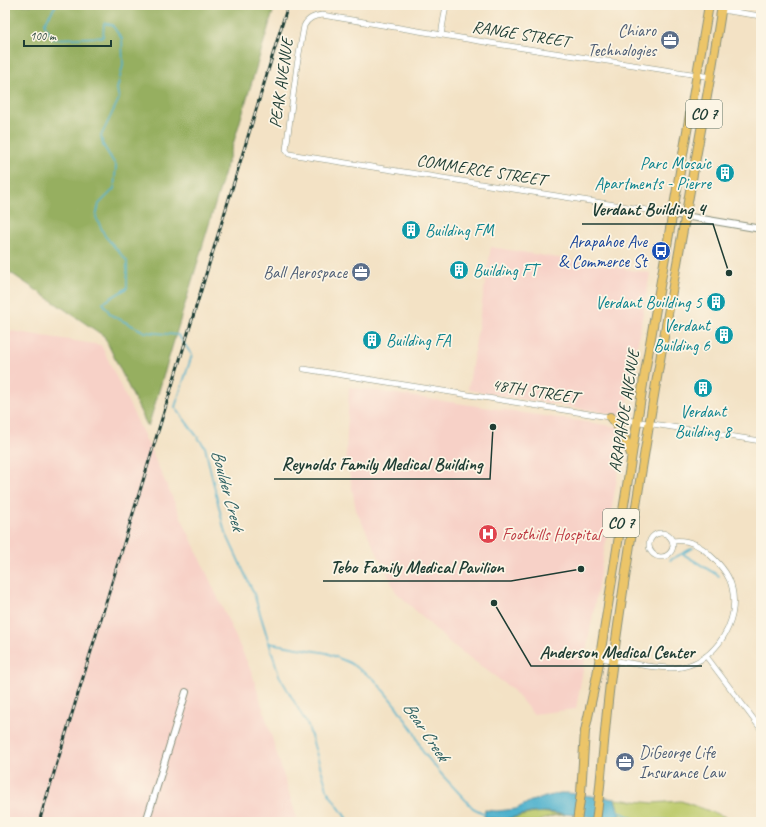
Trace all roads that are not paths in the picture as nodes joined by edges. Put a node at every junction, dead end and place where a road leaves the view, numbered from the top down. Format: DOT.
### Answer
graph roads {
  1 [pos="446,5"];
  2 [pos="709,5"];
  3 [pos="722,7"];
  4 [pos="761,16"];
  5 [pos="306,22"];
  6 [pos="440,35"];
  7 [pos="698,75"];
  8 [pos="711,77"];
  9 [pos="286,150"];
  10 [pos="673,214"];
  11 [pos="685,216"];
  12 [pos="761,229"];
  13 [pos="304,369"];
  14 [pos="610,417"];
  15 [pos="637,421"];
  16 [pos="650,423"];
  17 [pos="761,441"];
  18 [pos="631,456"];
  19 [pos="672,541"];
  20 [pos="706,656"];
  21 [pos="600,658"];
  22 [pos="613,660"];
  23 [pos="186,692"];
  24 [pos="761,730"];
  25 [pos="146,822"];
  26 [pos="577,822"];
  27 [pos="596,822"];
  1 -- 6 [label="street"];
  2 -- 7 [label="main road, ARAPAHOE AVENUE / CO 7"];
  3 -- 4 [label="street"];
  3 -- 8 [label="main road, ARAPAHOE AVENUE / CO 7"];
  5 -- 6 [label="street, RANGE STREET"];
  5 -- 9 [label="street, PEAK AVENUE"];
  6 -- 7 [label="street, RANGE STREET"];
  7 -- 8 [label="street, RANGE STREET"];
  7 -- 10 [label="main road, ARAPAHOE AVENUE / CO 7"];
  8 -- 11 [label="main road, ARAPAHOE AVENUE / CO 7"];
  9 -- 10 [label="street, COMMERCE STREET"];
  10 -- 11 [label="street"];
  10 -- 15 [label="main road, ARAPAHOE AVENUE / CO 7"];
  11 -- 12 [label="street"];
  11 -- 16 [label="main road, ARAPAHOE AVENUE / CO 7"];
  13 -- 14 [label="street, 48TH STREET"];
  14 -- 15 [label="street, 48TH STREET"];
  14 -- 18 [label="main road"];
  15 -- 16 [label="street, 48TH STREET"];
  15 -- 18 [label="main road, ARAPAHOE AVENUE / CO 7"];
  16 -- 17 [label="street, 48TH STREET"];
  16 -- 22 [label="main road, ARAPAHOE AVENUE / CO 7"];
  18 -- 21 [label="main road, ARAPAHOE AVENUE / CO 7"];
  19 -- 19 [label="street"];
  19 -- 20 [label="street"];
  20 -- 22 [label="street"];
  20 -- 24 [label="street"];
  21 -- 22 [label="street"];
  21 -- 26 [label="main road, ARAPAHOE AVENUE / CO 7"];
  22 -- 27 [label="main road, ARAPAHOE AVENUE / CO 7"];
  23 -- 25 [label="street"];
}
